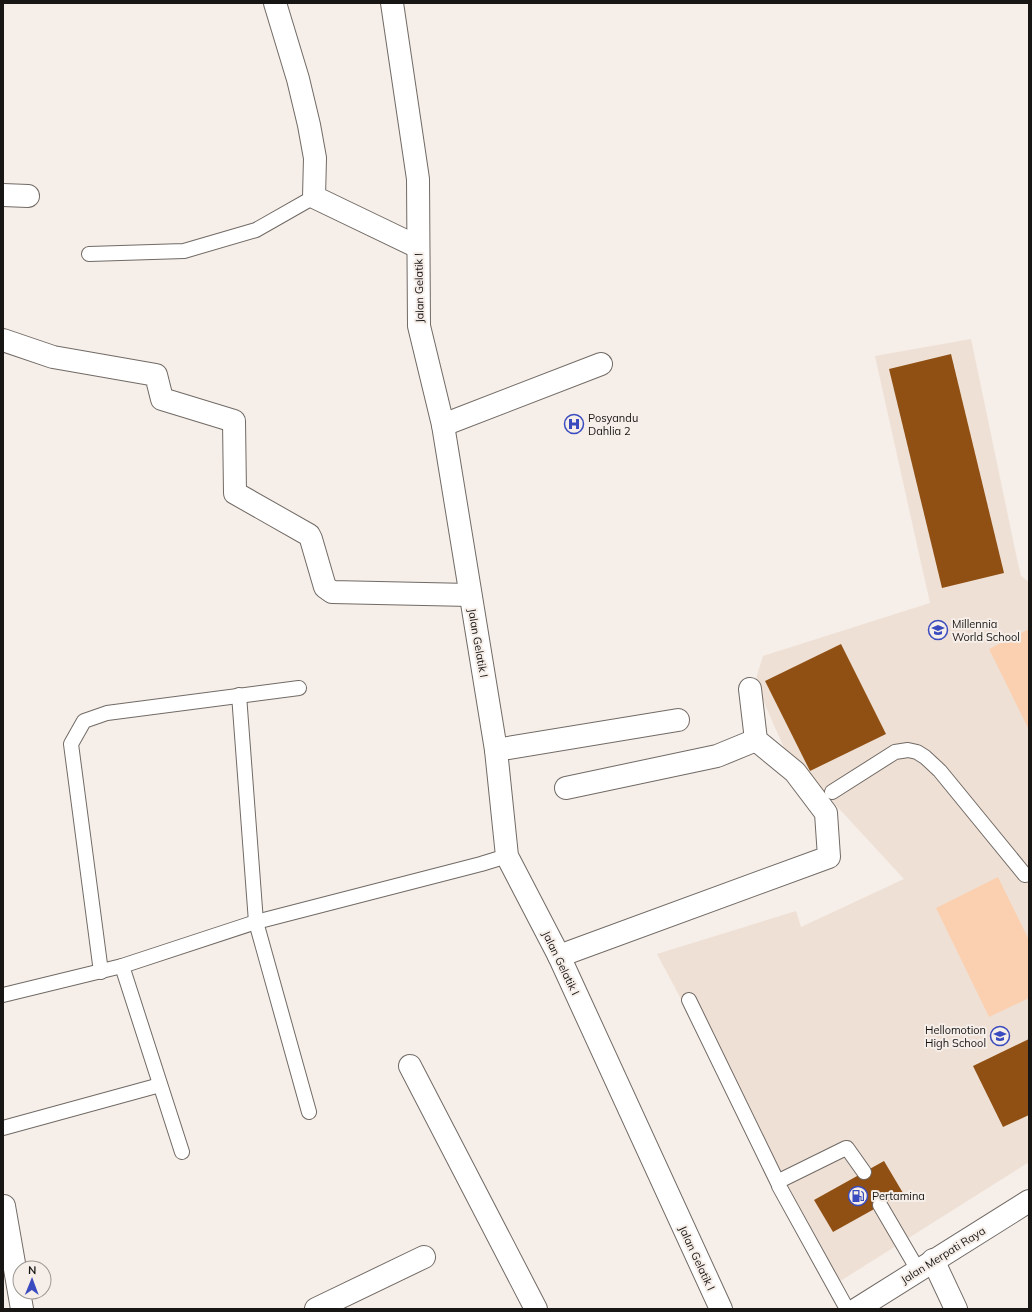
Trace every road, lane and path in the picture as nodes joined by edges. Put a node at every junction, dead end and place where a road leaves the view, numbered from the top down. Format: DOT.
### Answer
graph roads {
  1 [pos="275,3"];
  2 [pos="392,3"];
  3 [pos="3,195"];
  4 [pos="28,196"];
  5 [pos="314,198"];
  6 [pos="418,247"];
  7 [pos="89,254"];
  8 [pos="3,340"];
  9 [pos="602,364"];
  10 [pos="443,425"];
  11 [pos="470,595"];
  12 [pos="299,688"];
  13 [pos="750,689"];
  14 [pos="238,695"];
  15 [pos="678,720"];
  16 [pos="756,740"];
  17 [pos="496,750"];
  18 [pos="566,788"];
  19 [pos="832,792"];
  20 [pos="507,856"];
  21 [pos="1028,878"];
  22 [pos="256,922"];
  23 [pos="559,956"];
  24 [pos="122,966"];
  25 [pos="101,972"];
  26 [pos="3,995"];
  27 [pos="689,1000"];
  28 [pos="410,1066"];
  29 [pos="160,1085"];
  30 [pos="309,1112"];
  31 [pos="3,1128"];
  32 [pos="182,1152"];
  33 [pos="864,1172"];
  34 [pos="778,1183"];
  35 [pos="1029,1201"];
  36 [pos="4,1206"];
  37 [pos="880,1206"];
  38 [pos="424,1257"];
  39 [pos="925,1265"];
  40 [pos="338,1304"];
  41 [pos="22,1309"];
  42 [pos="316,1309"];
  43 [pos="536,1309"];
  44 [pos="721,1309"];
  45 [pos="847,1309"];
  46 [pos="857,1309"];
  47 [pos="956,1309"];
  1 -- 5 [label="street"];
  2 -- 6 [label="street"];
  3 -- 4 [label="street"];
  5 -- 6 [label="street, Jalan Gelatik I"];
  5 -- 7 [label="lane"];
  6 -- 10 [label="street, Jalan Gelatik I"];
  8 -- 11 [label="street"];
  9 -- 10 [label="street"];
  10 -- 11 [label="street, Jalan Gelatik I"];
  11 -- 17 [label="street, Jalan Gelatik I"];
  12 -- 14 [label="lane"];
  13 -- 16 [label="street"];
  14 -- 22 [label="lane"];
  14 -- 25 [label="lane"];
  15 -- 17 [label="street"];
  16 -- 18 [label="street"];
  16 -- 23 [label="street"];
  17 -- 20 [label="street, Jalan Gelatik I"];
  19 -- 21 [label="lane"];
  20 -- 22 [label="lane"];
  20 -- 23 [label="street, Jalan Gelatik I"];
  22 -- 24 [label="lane"];
  22 -- 30 [label="lane"];
  23 -- 44 [label="street, Jalan Gelatik I"];
  24 -- 25 [label="lane"];
  24 -- 29 [label="lane"];
  25 -- 26 [label="lane"];
  27 -- 34 [label="lane"];
  28 -- 43 [label="street"];
  29 -- 31 [label="lane"];
  29 -- 32 [label="lane"];
  33 -- 34 [label="lane"];
  34 -- 45 [label="lane"];
  35 -- 39 [label="street, Jalan Merpati Raya"];
  36 -- 41 [label="street"];
  37 -- 39 [label="lane"];
  38 -- 40 [label="street"];
  39 -- 46 [label="street, Jalan Merpati Raya"];
  39 -- 47 [label="street"];
  40 -- 42 [label="street"];
}
